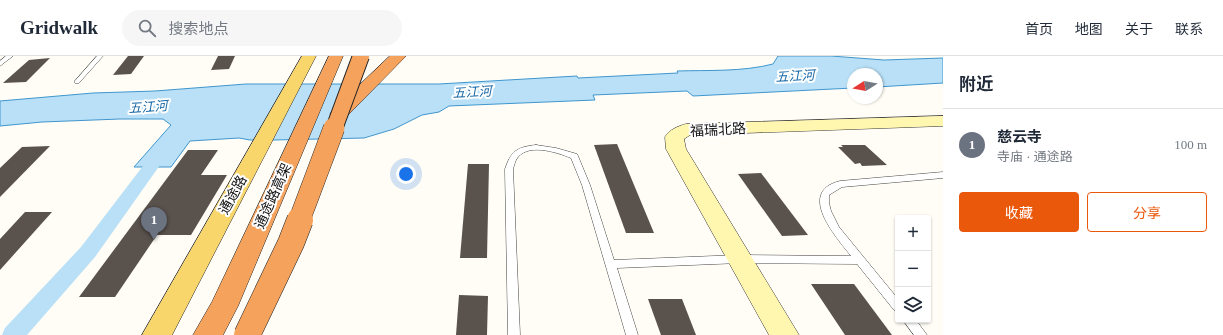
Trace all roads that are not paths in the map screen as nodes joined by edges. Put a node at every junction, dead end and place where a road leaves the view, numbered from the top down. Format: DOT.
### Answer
graph roads {
  1 [pos="10,56"];
  2 [pos="100,56"];
  3 [pos="309,56"];
  4 [pos="318,56"];
  5 [pos="336,56"];
  6 [pos="361,56"];
  7 [pos="365,56"];
  8 [pos="399,56"];
  9 [pos="0,64"];
  10 [pos="77,82"];
  11 [pos="322,87"];
  12 [pos="343,111"];
  13 [pos="943,121"];
  14 [pos="943,175"];
  15 [pos="740,259"];
  16 [pos="860,260"];
  17 [pos="611,264"];
  18 [pos="895,303"];
  19 [pos="911,323"];
  20 [pos="157,335"];
  21 [pos="208,335"];
  22 [pos="247,335"];
  23 [pos="253,335"];
  24 [pos="514,335"];
  25 [pos="632,335"];
  26 [pos="784,335"];
  27 [pos="921,335"];
  1 -- 9 [label="lane"];
  2 -- 10 [label="lane"];
  3 -- 20 [label="main road, 通途路"];
  4 -- 11 [label="highway"];
  5 -- 11 [label="highway, 通途路高架"];
  6 -- 12 [label="highway, bridge"];
  7 -- 12 [label="main road"];
  8 -- 12 [label="highway"];
  11 -- 21 [label="highway, 通途路高架"];
  12 -- 22 [label="highway, bridge"];
  12 -- 23 [label="main road"];
  13 -- 15 [label="street, 福瑞北路"];
  14 -- 16 [label="lane"];
  15 -- 16 [label="lane"];
  15 -- 17 [label="lane"];
  15 -- 26 [label="street, 福瑞北路"];
  16 -- 18 [label="lane"];
  17 -- 24 [label="lane"];
  17 -- 25 [label="lane"];
  19 -- 27 [label="lane"];
}
